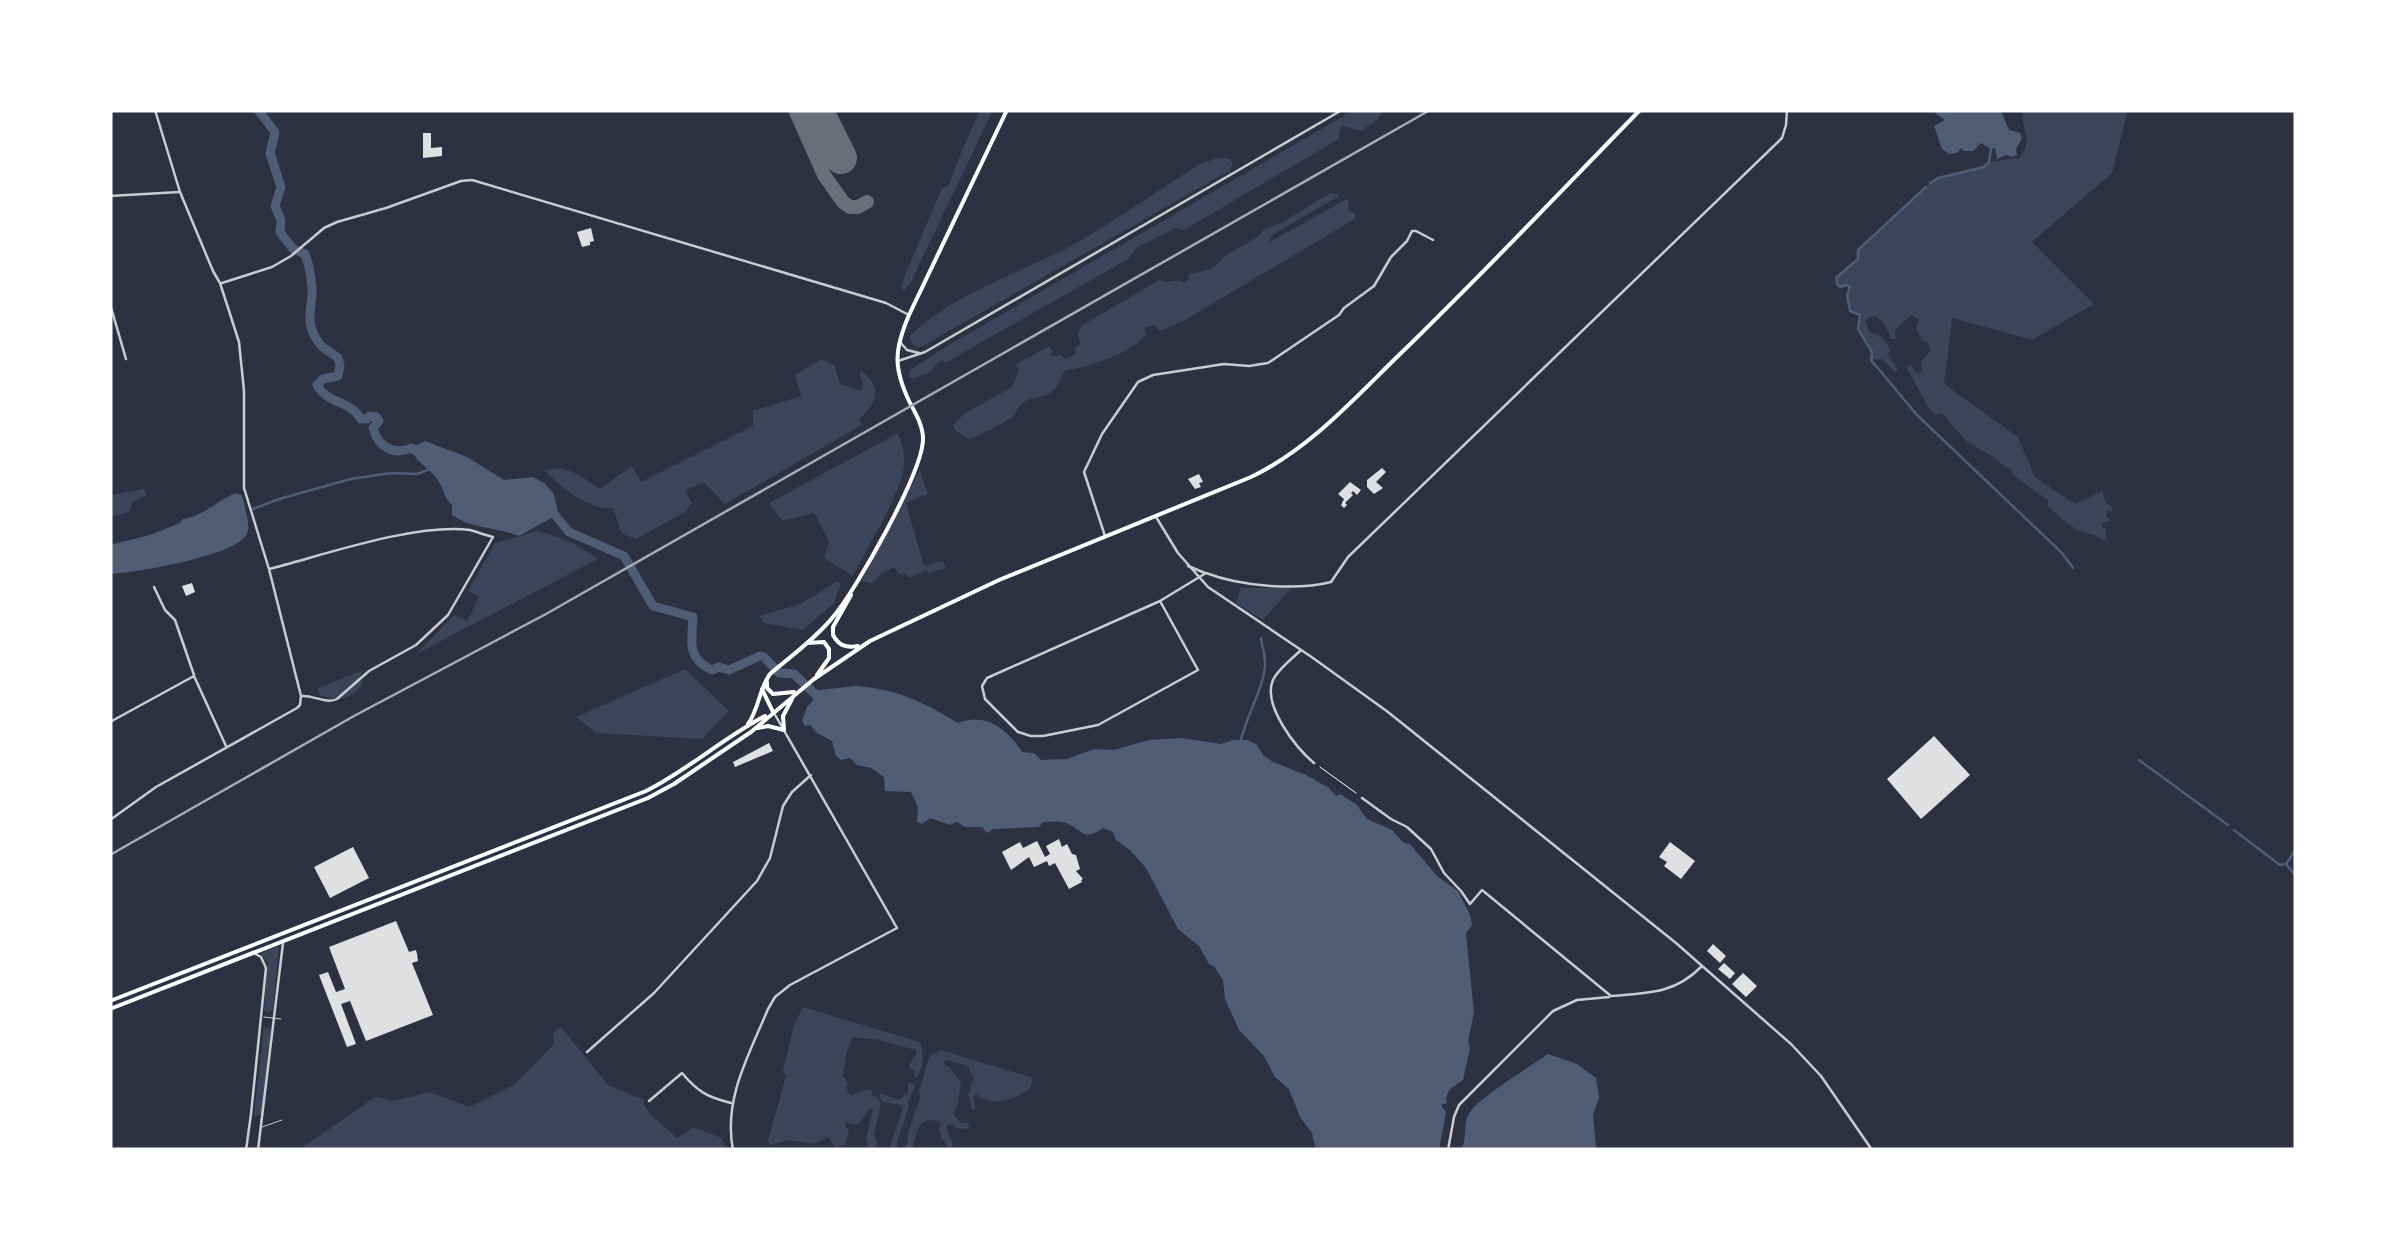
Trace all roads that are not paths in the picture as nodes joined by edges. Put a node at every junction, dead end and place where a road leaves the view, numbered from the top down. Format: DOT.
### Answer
graph roads {
  1 [pos="155,110"];
  2 [pos="1007,110"];
  3 [pos="1342,110"];
  4 [pos="1640,110"];
  5 [pos="1787,110"];
  6 [pos="180,192"];
  7 [pos="110,196"];
  8 [pos="1433,240"];
  9 [pos="220,284"];
  10 [pos="110,304"];
  11 [pos="909,314"];
  12 [pos="899,340"];
  13 [pos="925,352"];
  14 [pos="126,358"];
  15 [pos="896,362"];
  16 [pos="1156,517"];
  17 [pos="1105,538"];
  18 [pos="1188,566"];
  19 [pos="269,569"];
  20 [pos="1206,573"];
  21 [pos="1198,578"];
  22 [pos="154,587"];
  23 [pos="853,591"];
  24 [pos="1160,601"];
  25 [pos="807,643"];
  26 [pos="863,646"];
  27 [pos="1301,650"];
  28 [pos="770,674"];
  29 [pos="194,676"];
  30 [pos="814,679"];
  31 [pos="762,688"];
  32 [pos="798,691"];
  33 [pos="302,696"];
  34 [pos="773,712"];
  35 [pos="110,722"];
  36 [pos="747,726"];
  37 [pos="784,730"];
  38 [pos="751,732"];
  39 [pos="227,747"];
  40 [pos="1314,762"];
  41 [pos="811,775"];
  42 [pos="1362,798"];
  43 [pos="110,820"];
  44 [pos="283,942"];
  45 [pos="254,953"];
  46 [pos="1702,966"];
  47 [pos="1612,996"];
  48 [pos="110,1001"];
  49 [pos="110,1009"];
  50 [pos="260,1017"];
  51 [pos="274,1018"];
  52 [pos="280,1020"];
  53 [pos="587,1052"];
  54 [pos="649,1101"];
  55 [pos="731,1103"];
  56 [pos="282,1120"];
  57 [pos="262,1127"];
  58 [pos="246,1150"];
  59 [pos="258,1150"];
  60 [pos="733,1150"];
  61 [pos="1448,1150"];
  62 [pos="1872,1150"];
  1 -- 6 [label="street"];
  2 -- 11 [label="main road"];
  3 -- 13 [label="street"];
  4 -- 16 [label="main road"];
  5 -- 20 [label="street"];
  6 -- 7 [label="street"];
  6 -- 9 [label="street"];
  8 -- 17 [label="street"];
  9 -- 11 [label="street"];
  9 -- 19 [label="street"];
  10 -- 14 [label="street"];
  11 -- 12 [label="main road"];
  12 -- 13 [label="street"];
  12 -- 15 [label="main road"];
  13 -- 15 [label="street"];
  15 -- 23 [label="main road"];
  16 -- 17 [label="main road"];
  16 -- 18 [label="street"];
  17 -- 26 [label="main road"];
  18 -- 20 [label="street"];
  18 -- 21 [label="street"];
  19 -- 33 [label="street"];
  19 -- 33 [label="street"];
  20 -- 21 [label="street"];
  21 -- 24 [label="street"];
  21 -- 27 [label="street"];
  22 -- 29 [label="street"];
  23 -- 25 [label="main road"];
  23 -- 26 [label="main road"];
  24 -- 24 [label="street"];
  25 -- 28 [label="main road"];
  25 -- 30 [label="main road"];
  26 -- 30 [label="main road"];
  27 -- 40 [label="street"];
  27 -- 46 [label="street"];
  28 -- 31 [label="main road"];
  28 -- 32 [label="main road"];
  29 -- 35 [label="street"];
  29 -- 39 [label="street"];
  30 -- 32 [label="main road"];
  31 -- 34 [label="main road"];
  31 -- 36 [label="main road"];
  32 -- 34 [label="main road"];
  32 -- 37 [label="main road"];
  33 -- 39 [label="street"];
  34 -- 36 [label="main road"];
  34 -- 37 [label="street"];
  34 -- 38 [label="main road"];
  36 -- 48 [label="main road"];
  37 -- 38 [label="main road"];
  37 -- 41 [label="street"];
  38 -- 44 [label="main road"];
  39 -- 43 [label="street"];
  41 -- 53 [label="street"];
  41 -- 55 [label="street"];
  42 -- 47 [label="street"];
  44 -- 45 [label="main road"];
  44 -- 51 [label="street"];
  45 -- 49 [label="main road"];
  45 -- 50 [label="street"];
  46 -- 47 [label="street"];
  46 -- 62 [label="street"];
  47 -- 61 [label="street"];
  50 -- 51 [label="lane"];
  50 -- 58 [label="street"];
  51 -- 52 [label="lane"];
  51 -- 57 [label="street"];
  54 -- 55 [label="street"];
  55 -- 60 [label="street"];
  56 -- 57 [label="lane"];
  57 -- 59 [label="street"];
}
